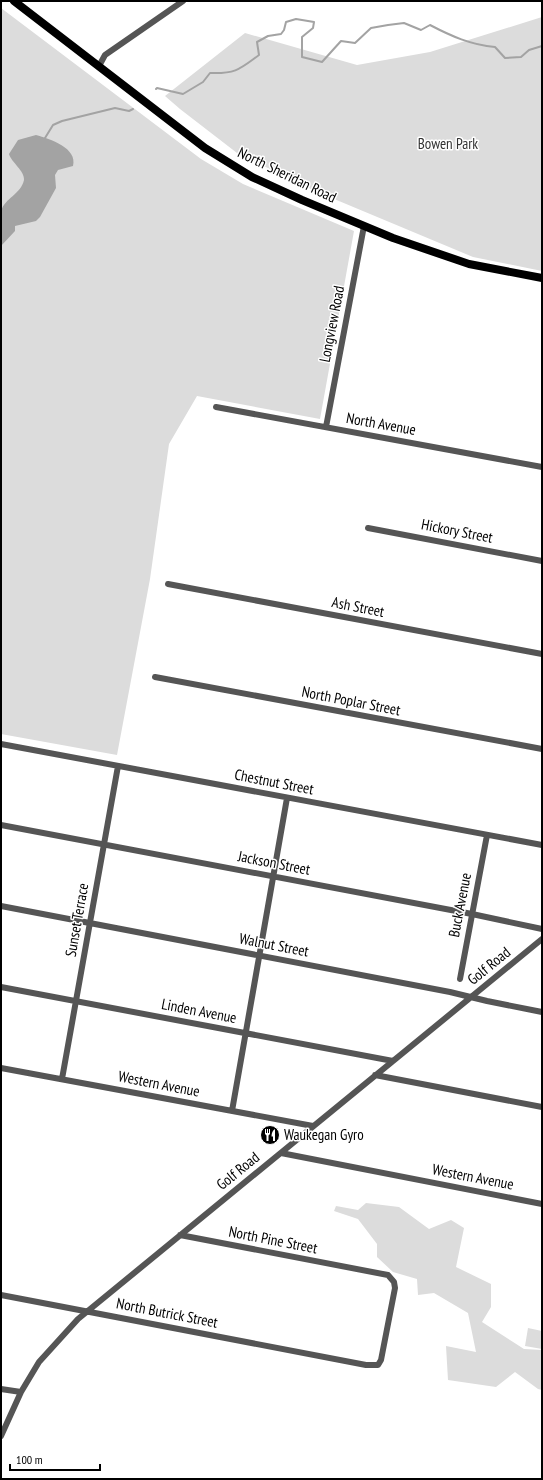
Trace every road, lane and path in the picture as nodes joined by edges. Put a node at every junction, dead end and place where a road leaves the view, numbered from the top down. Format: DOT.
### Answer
graph roads {
  1 [pos="14,1"];
  2 [pos="170,1"];
  3 [pos="183,1"];
  4 [pos="169,10"];
  5 [pos="99,66"];
  6 [pos="364,226"];
  7 [pos="542,278"];
  8 [pos="216,407"];
  9 [pos="326,427"];
  10 [pos="542,467"];
  11 [pos="368,528"];
  12 [pos="542,561"];
  13 [pos="168,584"];
  14 [pos="542,654"];
  15 [pos="156,677"];
  16 [pos="1,744"];
  17 [pos="542,749"];
  18 [pos="118,766"];
  19 [pos="288,798"];
  20 [pos="1,825"];
  21 [pos="486,835"];
  22 [pos="104,844"];
  23 [pos="542,845"];
  24 [pos="274,876"];
  25 [pos="1,906"];
  26 [pos="472,914"];
  27 [pos="90,923"];
  28 [pos="542,929"];
  29 [pos="542,939"];
  30 [pos="260,956"];
  31 [pos="460,979"];
  32 [pos="1,987"];
  33 [pos="471,997"];
  34 [pos="76,1001"];
  35 [pos="542,1012"];
  36 [pos="246,1033"];
  37 [pos="393,1061"];
  38 [pos="1,1068"];
  39 [pos="375,1075"];
  40 [pos="62,1079"];
  41 [pos="542,1107"];
  42 [pos="232,1111"];
  43 [pos="313,1126"];
  44 [pos="281,1153"];
  45 [pos="542,1204"];
  46 [pos="180,1235"];
  47 [pos="1,1295"];
  48 [pos="87,1311"];
  49 [pos="328,1358"];
  50 [pos="1,1389"];
  51 [pos="21,1392"];
  52 [pos="1,1436"];
  1 -- 5 [label="main road, North Sheridan Road"];
  2 -- 4 [label="street"];
  3 -- 4 [label="street"];
  4 -- 5 [label="street"];
  5 -- 6 [label="main road, North Sheridan Road"];
  6 -- 7 [label="main road, North Sheridan Road"];
  6 -- 9 [label="street, Longview Road"];
  8 -- 9 [label="street, North Avenue"];
  9 -- 10 [label="street, North Avenue"];
  11 -- 12 [label="street, Hickory Street"];
  13 -- 14 [label="street, Ash Street"];
  15 -- 17 [label="street, North Poplar Street"];
  16 -- 18 [label="street, Chestnut Street"];
  18 -- 19 [label="street, Chestnut Street"];
  18 -- 22 [label="street, Sunset Terrace"];
  19 -- 21 [label="street, Chestnut Street"];
  19 -- 24 [label="street"];
  20 -- 22 [label="street, Jackson Street"];
  21 -- 23 [label="street, Chestnut Street"];
  21 -- 26 [label="street, Buck Avenue"];
  22 -- 24 [label="street, Jackson Street"];
  22 -- 27 [label="street, Sunset Terrace"];
  24 -- 26 [label="street, Jackson Street"];
  24 -- 30 [label="street"];
  25 -- 27 [label="street, Walnut Street"];
  26 -- 28 [label="street, Jackson Street"];
  26 -- 31 [label="street, Buck Avenue"];
  27 -- 30 [label="street, Walnut Street"];
  27 -- 34 [label="street, Sunset Terrace"];
  29 -- 33 [label="street, Golf Road"];
  30 -- 33 [label="street, Walnut Street"];
  30 -- 36 [label="street"];
  32 -- 34 [label="street, Linden Avenue"];
  33 -- 35 [label="street, Walnut Street"];
  33 -- 37 [label="street, Golf Road"];
  34 -- 36 [label="street, Linden Avenue"];
  34 -- 40 [label="street, Sunset Terrace"];
  36 -- 37 [label="street, Linden Avenue"];
  36 -- 42 [label="street"];
  37 -- 39 [label="street, Golf Road"];
  38 -- 40 [label="street, Western Avenue"];
  39 -- 41 [label="street"];
  39 -- 43 [label="street, Golf Road"];
  40 -- 42 [label="street, Western Avenue"];
  42 -- 43 [label="street, Western Avenue"];
  43 -- 44 [label="street, Golf Road"];
  44 -- 45 [label="street, Western Avenue"];
  44 -- 46 [label="street, Golf Road"];
  46 -- 48 [label="street, Golf Road"];
  46 -- 49 [label="street, North Pine Street"];
  47 -- 48 [label="street, North Butrick Street"];
  48 -- 49 [label="street, North Butrick Street"];
  48 -- 51 [label="street, Golf Road"];
  50 -- 51 [label="street"];
  51 -- 52 [label="street, Golf Road"];
}
